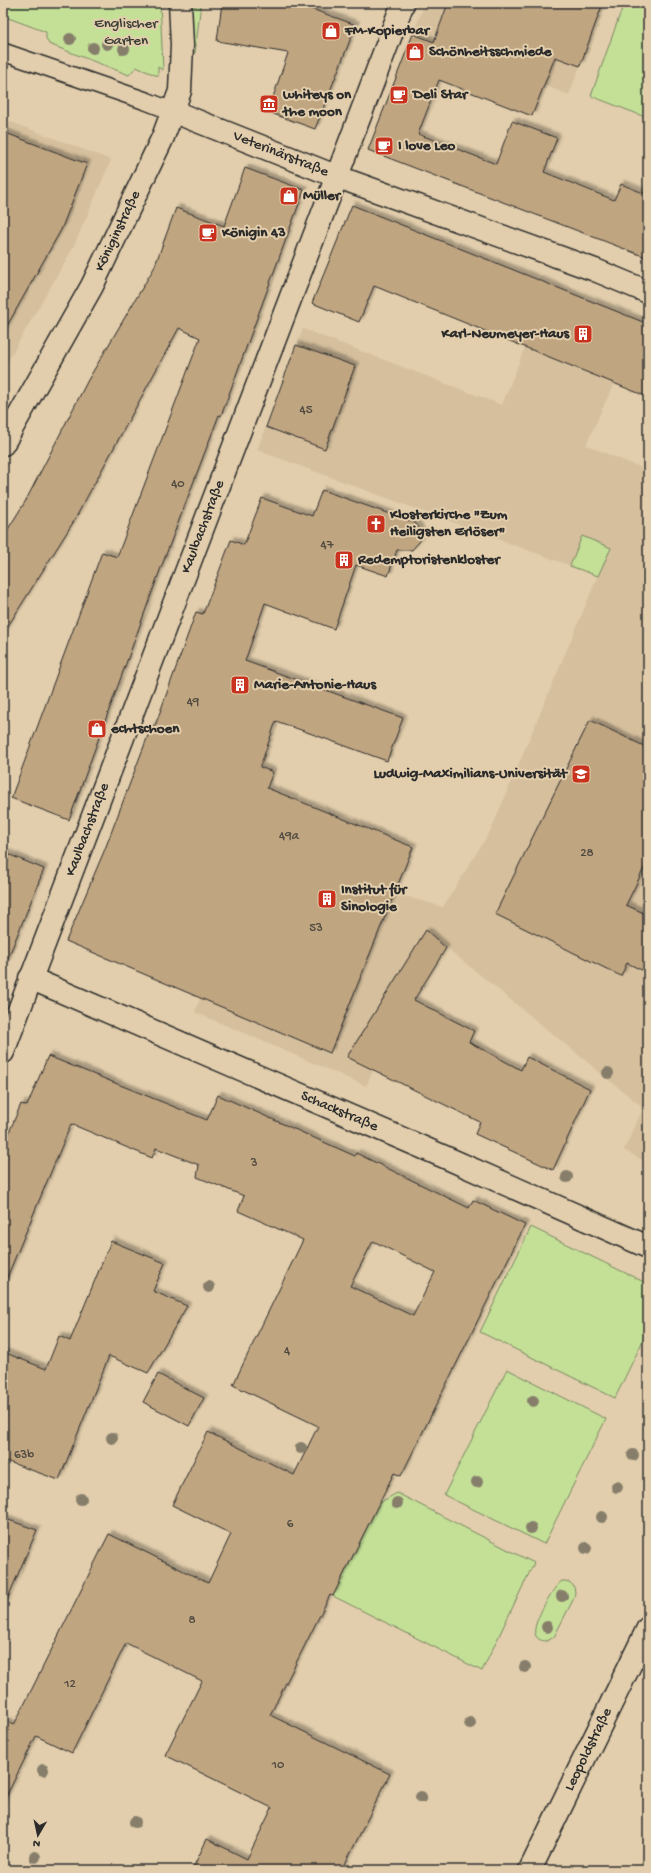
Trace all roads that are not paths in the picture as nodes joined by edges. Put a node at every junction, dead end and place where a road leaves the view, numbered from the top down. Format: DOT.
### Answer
graph roads {
  1 [pos="180,3"];
  2 [pos="403,3"];
  3 [pos="3,52"];
  4 [pos="172,112"];
  5 [pos="338,177"];
  6 [pos="648,292"];
  7 [pos="3,444"];
  8 [pos="30,978"];
  9 [pos="3,1052"];
  10 [pos="648,1248"];
  11 [pos="648,1628"];
  12 [pos="530,1870"];
  1 -- 4 [label="street, Königinstraße"];
  2 -- 5 [label="street, Kaulbachstraße"];
  3 -- 4 [label="lane, Veterinärstraße"];
  4 -- 5 [label="street, Veterinärstraße"];
  4 -- 7 [label="street, Königinstraße"];
  5 -- 6 [label="street, Veterinärstraße"];
  5 -- 8 [label="street, Kaulbachstraße"];
  8 -- 9 [label="street, Kaulbachstraße"];
  8 -- 10 [label="street, Schackstraße"];
  11 -- 12 [label="street, Leopoldstraße"];
}
